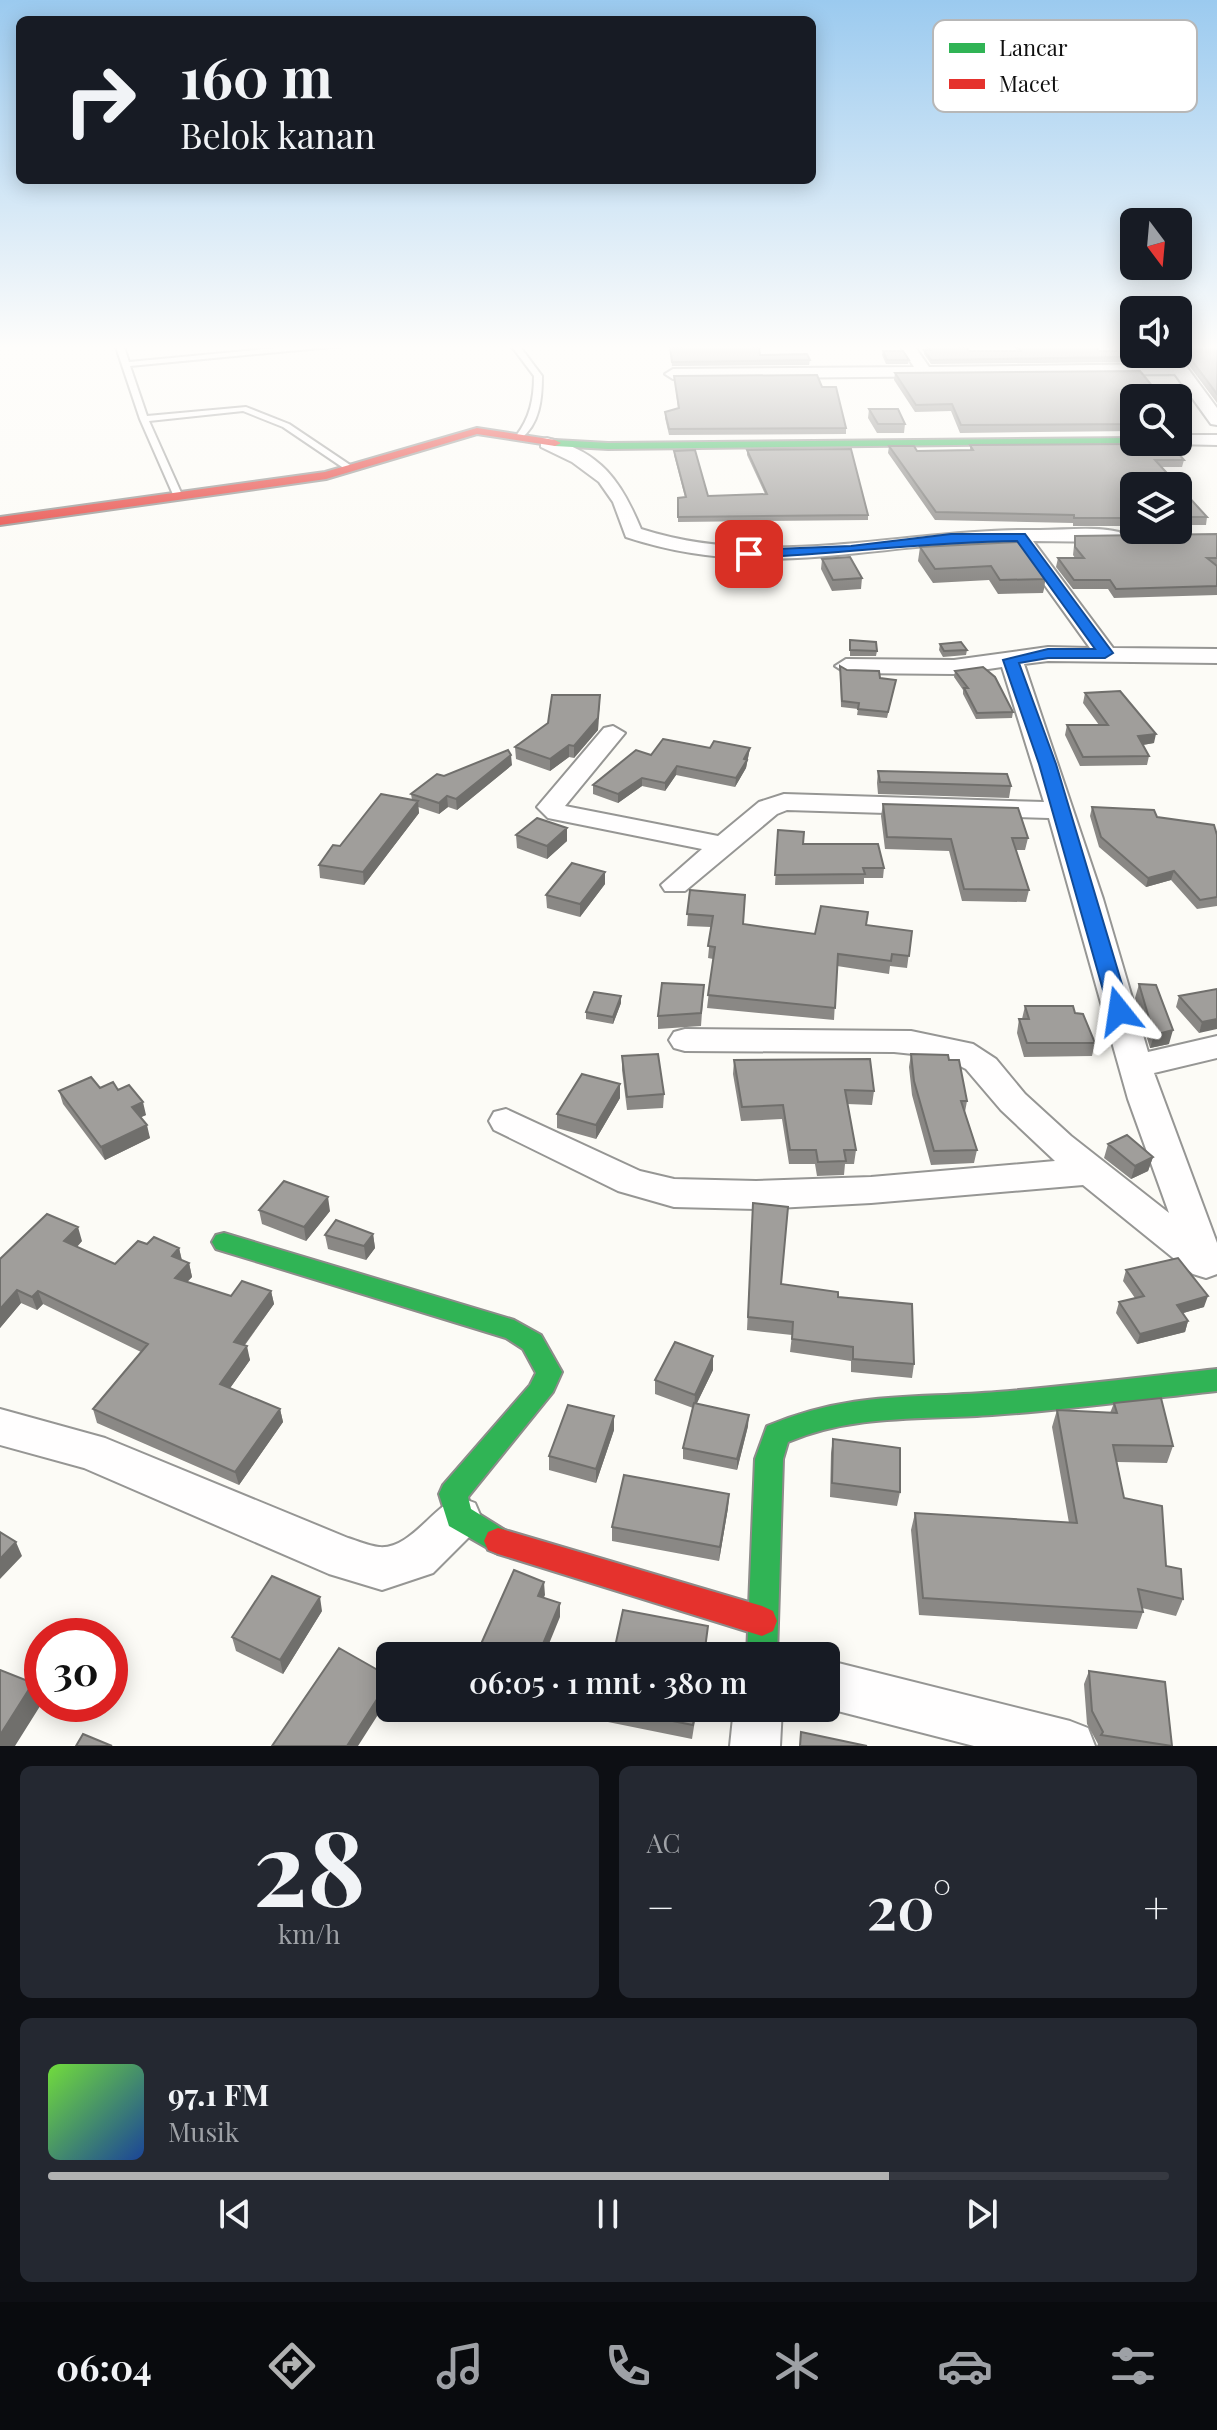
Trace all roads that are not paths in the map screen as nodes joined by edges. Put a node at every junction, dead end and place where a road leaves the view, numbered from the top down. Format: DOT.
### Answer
graph roads {
  1 [pos="147,425"];
  2 [pos="284,425"];
  3 [pos="530,425"];
  4 [pos="520,436"];
  5 [pos="1192,440"];
  6 [pos="1217,440"];
  7 [pos="1120,441"];
  8 [pos="547,443"];
  9 [pos="351,469"];
  10 [pos="178,497"];
  11 [pos="0,521"];
  12 [pos="1120,535"];
  13 [pos="1020,537"];
  14 [pos="1105,653"];
  15 [pos="1217,656"];
  16 [pos="1011,660"];
  17 [pos="846,666"];
  18 [pos="613,733"];
  19 [pos="1061,810"];
  20 [pos="723,845"];
  21 [pos="675,885"];
  22 [pos="685,1040"];
  23 [pos="1217,1047"];
  24 [pos="1135,1066"];
  25 [pos="506,1121"];
  26 [pos="1090,1171"];
  27 [pos="224,1242"];
  28 [pos="1212,1268"];
  29 [pos="1217,1380"];
  30 [pos="0,1427"];
  31 [pos="459,1517"];
  32 [pos="762,1621"];
  33 [pos="762,1642"];
  34 [pos="840,1688"];
  35 [pos="757,1722"];
  36 [pos="1058,1744"];
  37 [pos="755,1746"];
  1 -- 10 [label="lane"];
  2 -- 9 [label="lane"];
  3 -- 4 [label="lane"];
  4 -- 8 [label="street"];
  4 -- 9 [label="street"];
  5 -- 6 [label="street"];
  7 -- 8 [label="street"];
  8 -- 13 [label="street"];
  9 -- 10 [label="street"];
  10 -- 11 [label="street"];
  12 -- 13 [label="street"];
  13 -- 14 [label="street"];
  14 -- 15 [label="street"];
  14 -- 16 [label="street"];
  16 -- 17 [label="street"];
  16 -- 19 [label="street"];
  18 -- 20 [label="street"];
  19 -- 20 [label="street"];
  19 -- 24 [label="street"];
  20 -- 21 [label="street"];
  22 -- 26 [label="street"];
  23 -- 24 [label="street"];
  24 -- 28 [label="street"];
  25 -- 26 [label="street"];
  26 -- 28 [label="street"];
  27 -- 31 [label="street"];
  29 -- 32 [label="street"];
  30 -- 31 [label="street"];
  31 -- 32 [label="street"];
  32 -- 33 [label="street"];
  34 -- 36 [label="street"];
  35 -- 37 [label="street"];
}
